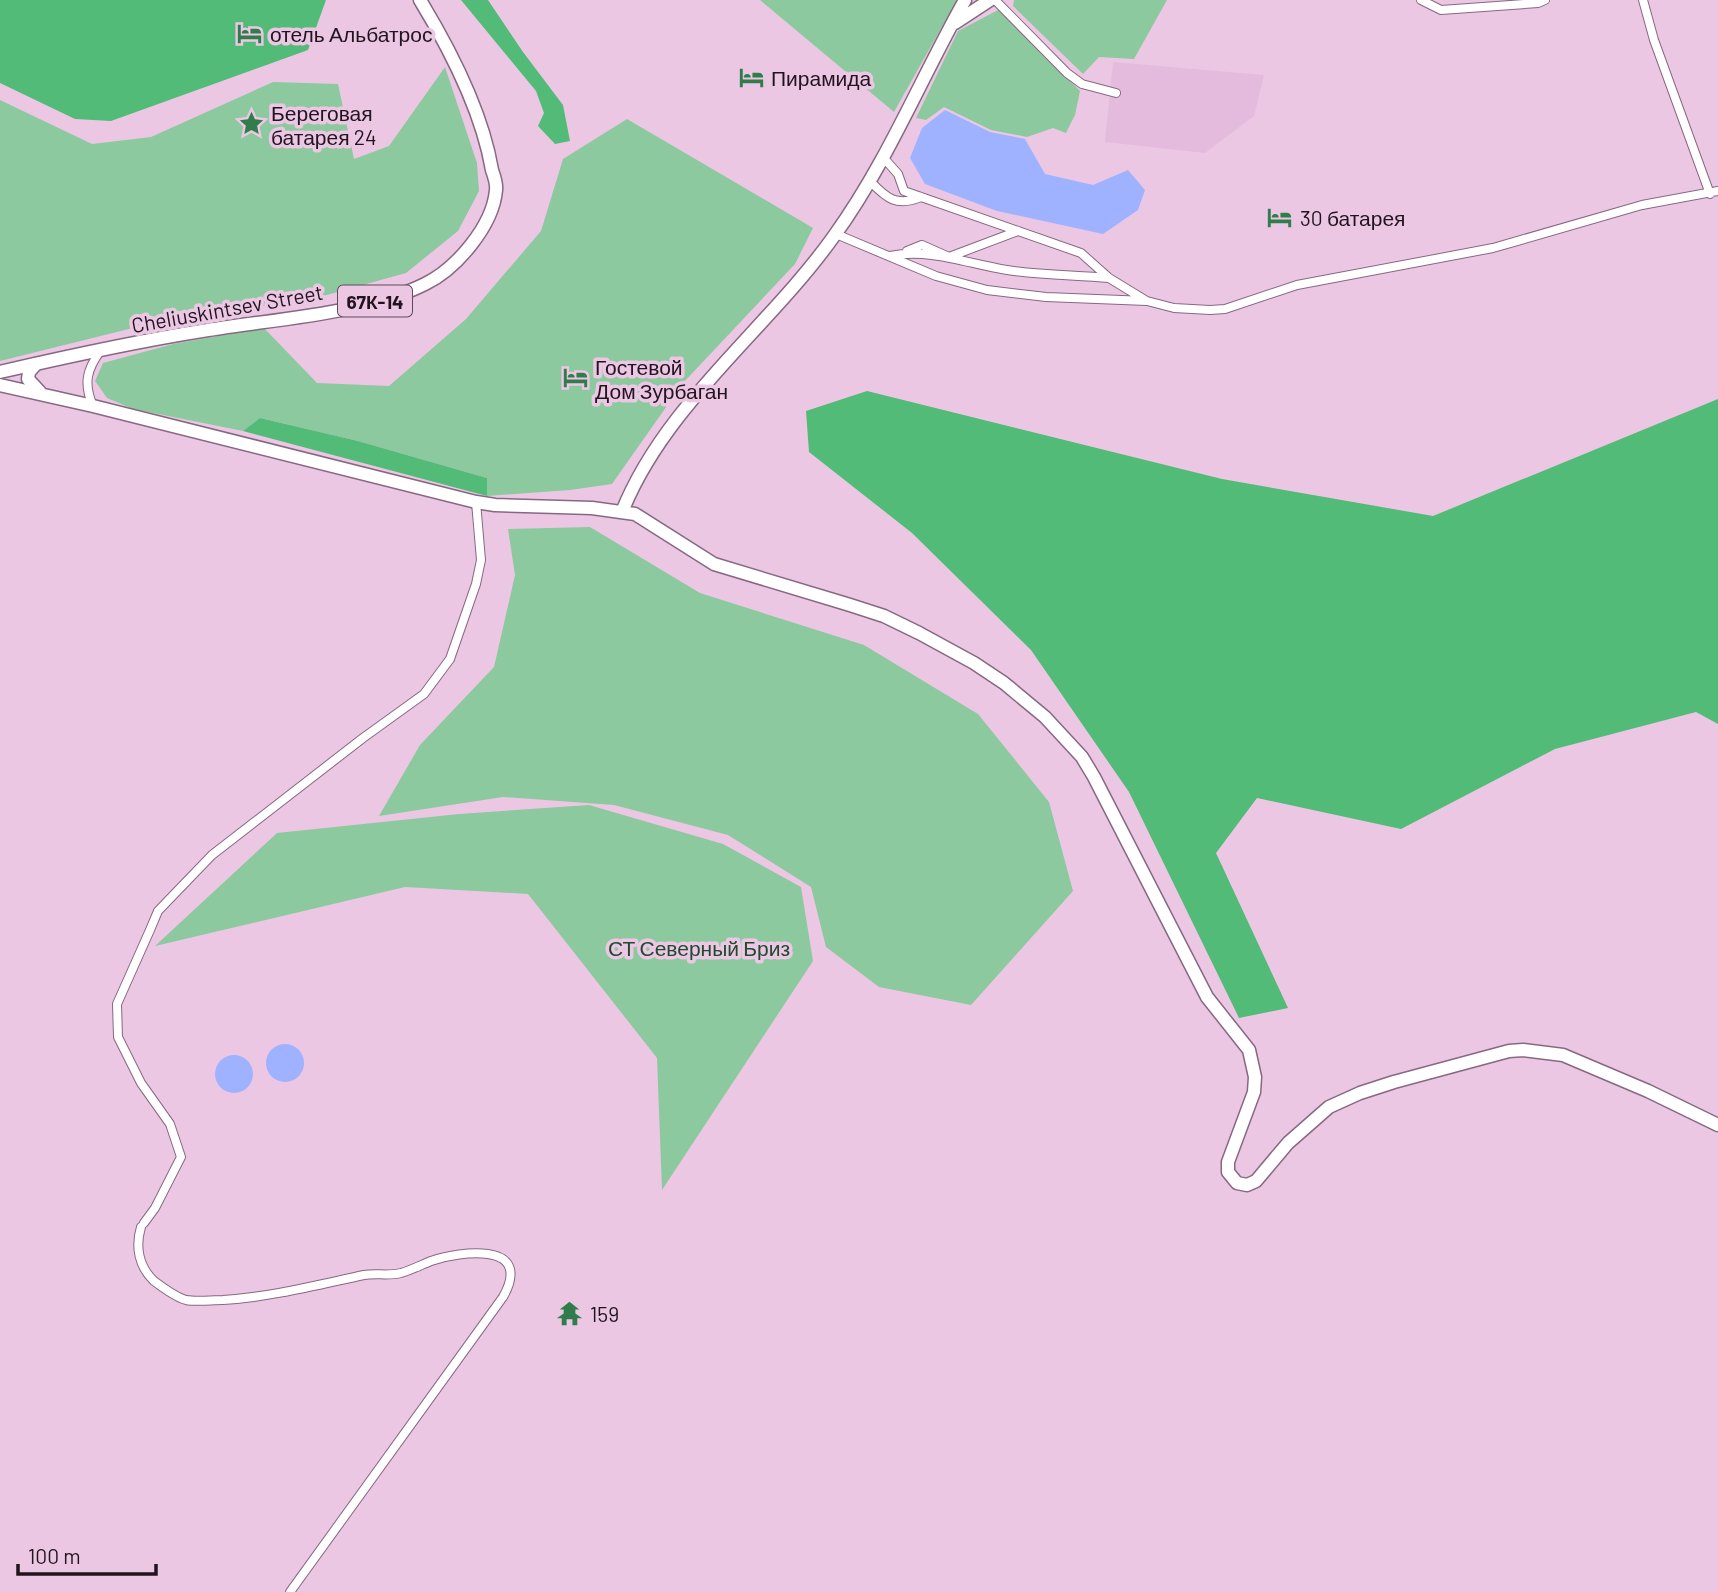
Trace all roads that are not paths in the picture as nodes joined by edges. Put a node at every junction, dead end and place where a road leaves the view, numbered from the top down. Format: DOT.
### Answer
graph roads {
  1 [pos="420,0"];
  2 [pos="965,0"];
  3 [pos="990,0"];
  4 [pos="995,0"];
  5 [pos="1421,0"];
  6 [pos="1545,0"];
  7 [pos="1643,0"];
  8 [pos="949,28"];
  9 [pos="1116,93"];
  10 [pos="882,156"];
  11 [pos="870,181"];
  12 [pos="1714,193"];
  13 [pos="921,197"];
  14 [pos="1018,231"];
  15 [pos="836,233"];
  16 [pos="889,256"];
  17 [pos="949,257"];
  18 [pos="1109,278"];
  19 [pos="1147,301"];
  20 [pos="101,350"];
  21 [pos="36,364"];
  22 [pos="6,371"];
  23 [pos="0,386"];
  24 [pos="43,394"];
  25 [pos="93,405"];
  26 [pos="635,480"];
  27 [pos="476,502"];
  28 [pos="592,508"];
  29 [pos="622,512"];
  30 [pos="667,533"];
  31 [pos="1718,1125"];
  32 [pos="290,1592"];
  1 -- 20 [label="main road, Cheliuskintsev Street / 67К-14"];
  2 -- 8 [label="main road"];
  3 -- 8 [label="main road"];
  4 -- 9 [label="street"];
  5 -- 6 [label="street"];
  7 -- 12 [label="street"];
  8 -- 10 [label="main road"];
  10 -- 11 [label="main road"];
  10 -- 13 [label="street"];
  11 -- 13 [label="street"];
  11 -- 15 [label="main road"];
  12 -- 19 [label="street"];
  13 -- 14 [label="street"];
  14 -- 17 [label="street"];
  14 -- 18 [label="street"];
  15 -- 16 [label="street"];
  15 -- 26 [label="main road"];
  16 -- 17 [label="street"];
  16 -- 19 [label="street"];
  17 -- 18 [label="street"];
  18 -- 19 [label="street"];
  20 -- 21 [label="main road, Cheliuskintsev Street / 67К-14"];
  20 -- 25 [label="street"];
  21 -- 22 [label="main road, Cheliuskintsev Street / 67К-14"];
  21 -- 24 [label="main road"];
  22 -- 24 [label="main road"];
  23 -- 24 [label="main road"];
  24 -- 25 [label="main road"];
  25 -- 27 [label="main road"];
  26 -- 28 [label="main road"];
  26 -- 29 [label="main road"];
  26 -- 30 [label="main road"];
  27 -- 28 [label="main road"];
  27 -- 32 [label="street"];
  28 -- 29 [label="main road"];
  29 -- 30 [label="main road"];
  30 -- 31 [label="main road"];
}
